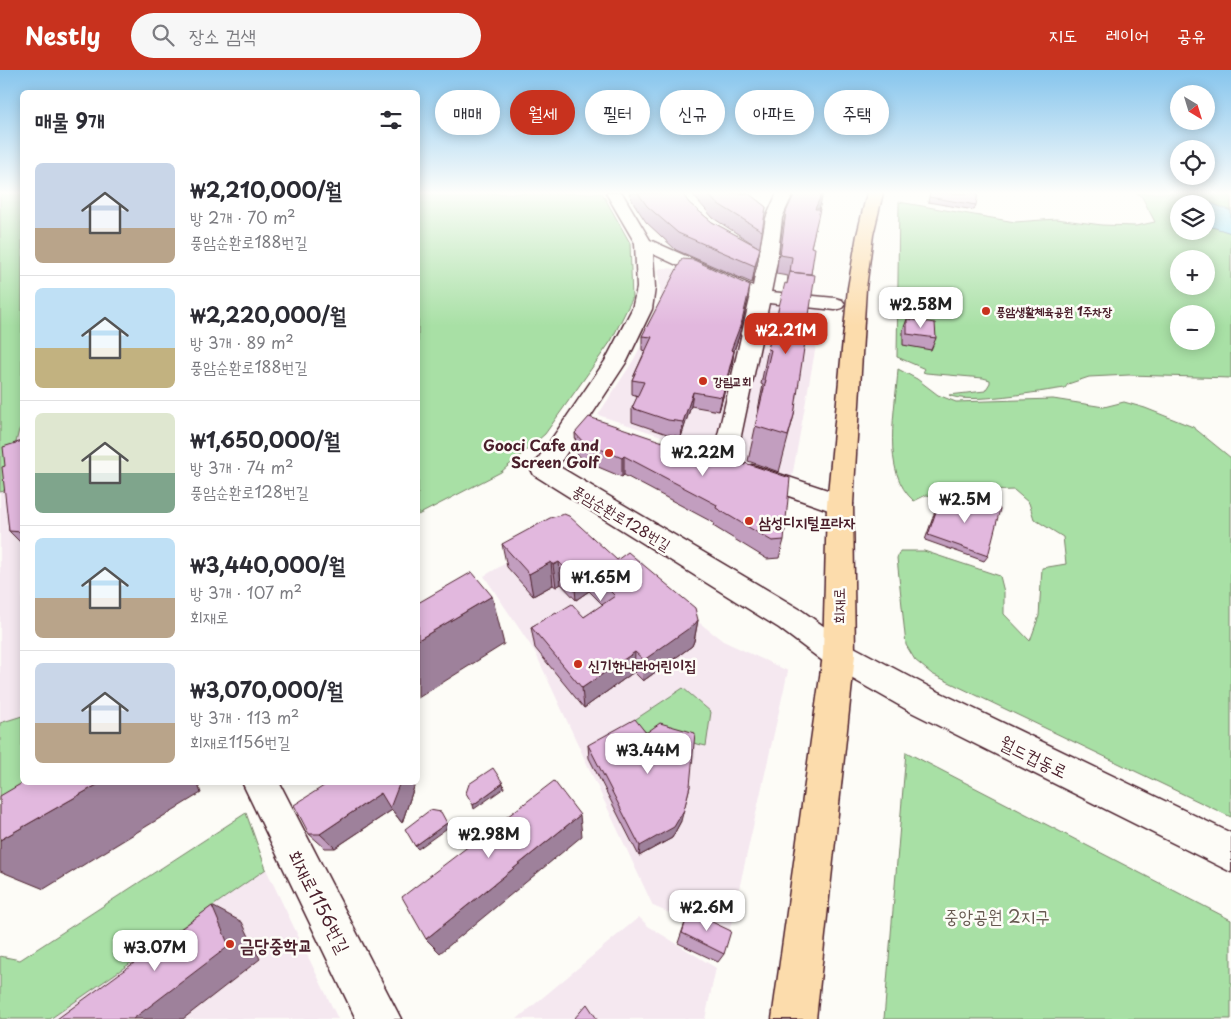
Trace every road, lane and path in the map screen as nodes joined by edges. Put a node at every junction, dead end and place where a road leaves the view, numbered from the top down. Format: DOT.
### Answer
graph roads {
  1 [pos="641,237"];
  2 [pos="771,237"];
  3 [pos="865,237"];
  4 [pos="644,243"];
  5 [pos="751,252"];
  6 [pos="768,262"];
  7 [pos="759,296"];
  8 [pos="835,304"];
  9 [pos="676,448"];
  10 [pos="722,464"];
  11 [pos="840,504"];
  12 [pos="839,654"];
  13 [pos="262,785"];
  14 [pos="1231,853"];
  15 [pos="380,1019"];
  16 [pos="794,1019"];
  1 -- 4 [label="street, 풍암순환로128번길"];
  2 -- 6 [label="street"];
  3 -- 11 [label="main road, 회재로"];
  4 -- 7 [label="street"];
  4 -- 12 [label="street, 풍암순환로128번길"];
  5 -- 6 [label="street"];
  6 -- 7 [label="street"];
  7 -- 8 [label="street"];
  7 -- 10 [label="street"];
  9 -- 10 [label="street"];
  10 -- 11 [label="street"];
  11 -- 12 [label="main road, 회재로"];
  12 -- 14 [label="street, 월드컵동로"];
  12 -- 16 [label="main road, 회재로"];
  13 -- 15 [label="street, 회재로1156번길"];
}
